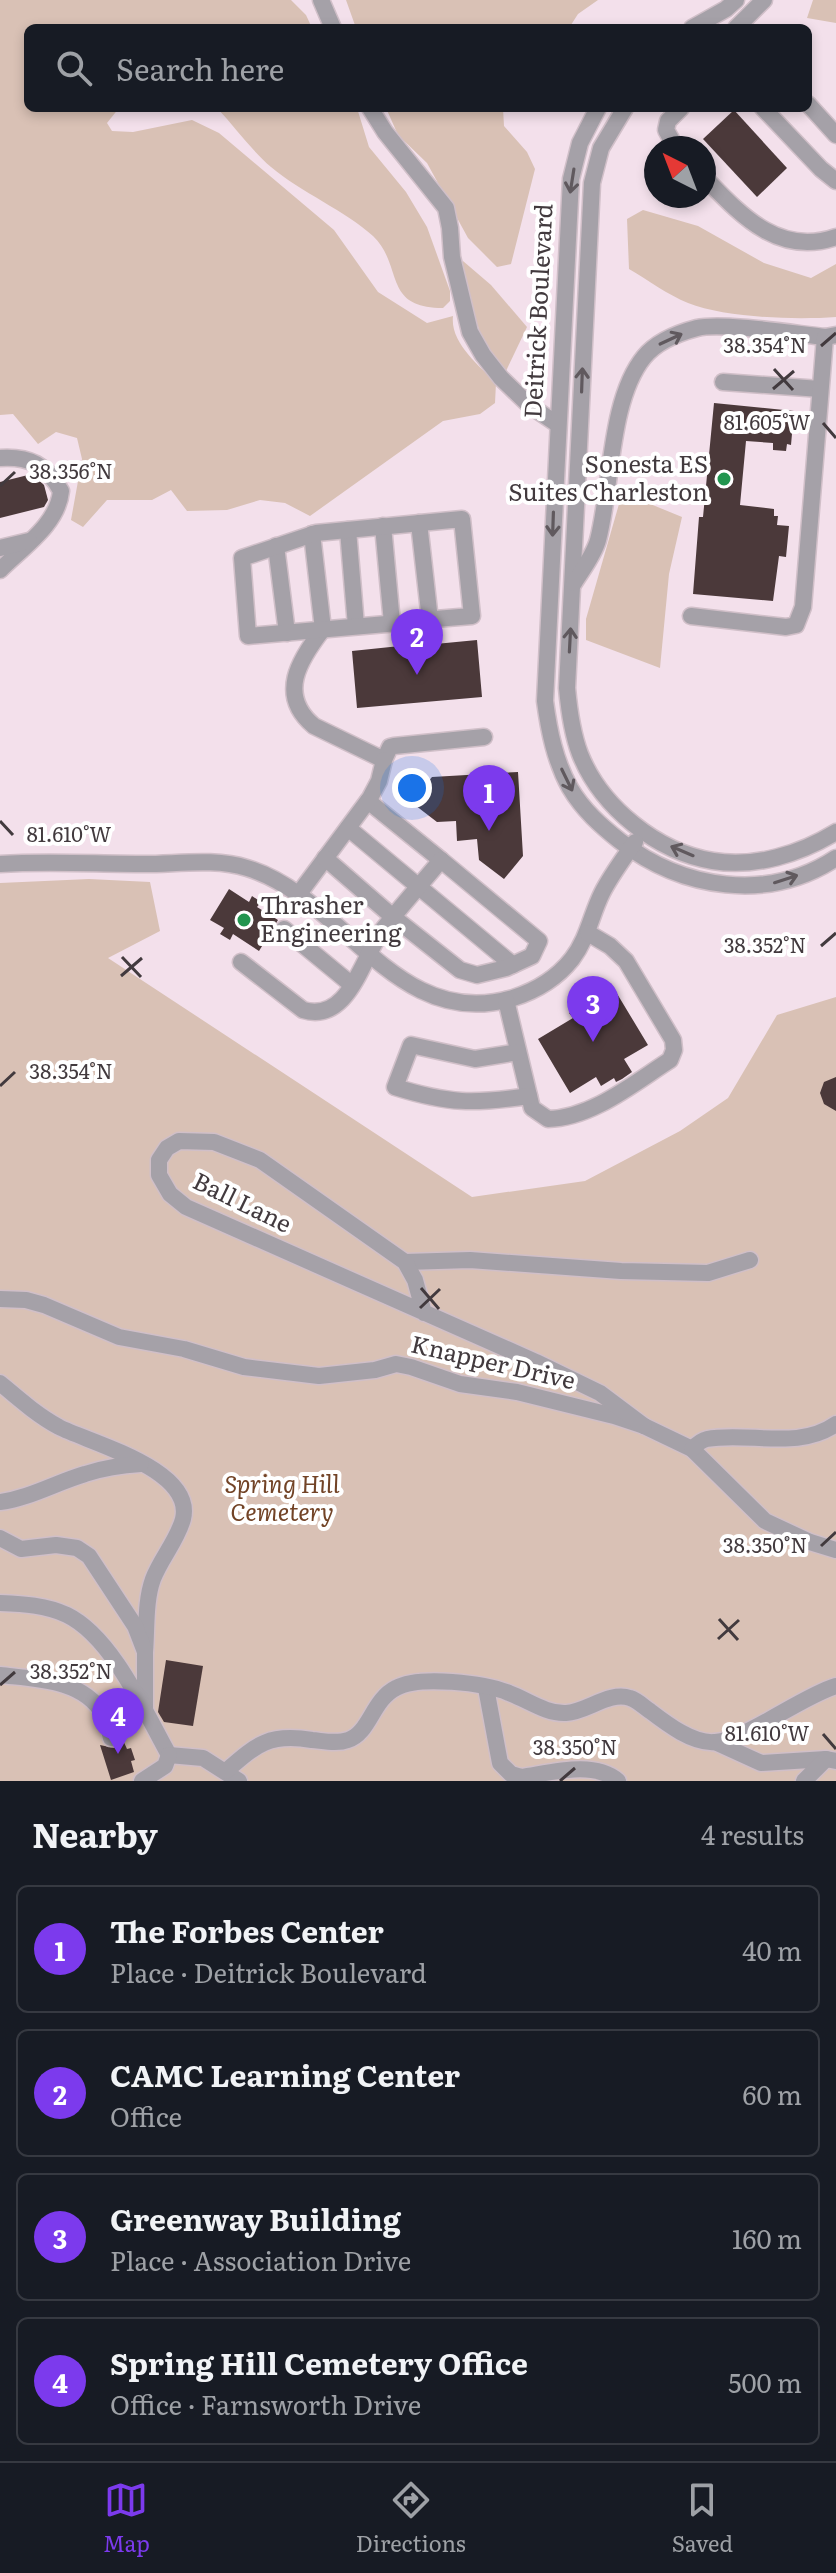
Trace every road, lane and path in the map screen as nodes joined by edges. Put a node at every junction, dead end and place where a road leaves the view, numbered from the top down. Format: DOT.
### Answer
graph roads {
  1 [pos="321,0"];
  2 [pos="764,0"];
  3 [pos="730,5"];
  4 [pos="331,24"];
  5 [pos="699,24"];
  6 [pos="737,24"];
  7 [pos="742,24"];
  8 [pos="812,108"];
  9 [pos="372,112"];
  10 [pos="596,112"];
  11 [pos="623,112"];
  12 [pos="677,112"];
  13 [pos="767,112"];
  14 [pos="836,135"];
  15 [pos="669,136"];
  16 [pos="836,181"];
  17 [pos="716,189"];
  18 [pos="836,237"];
  19 [pos="830,336"];
  20 [pos="723,382"];
  21 [pos="820,389"];
  22 [pos="557,424"];
  23 [pos="0,458"];
  24 [pos="419,523"];
  25 [pos="383,526"];
  26 [pos="348,530"];
  27 [pos="312,534"];
  28 [pos="30,540"];
  29 [pos="276,546"];
  30 [pos="0,548"];
  31 [pos="0,570"];
  32 [pos="573,584"];
  33 [pos="691,616"];
  34 [pos="356,626"];
  35 [pos="323,629"];
  36 [pos="287,633"];
  37 [pos="484,737"];
  38 [pos="384,760"];
  39 [pos="368,801"];
  40 [pos="348,828"];
  41 [pos="642,831"];
  42 [pos="836,832"];
  43 [pos="630,849"];
  44 [pos="325,858"];
  45 [pos="836,858"];
  46 [pos="441,860"];
  47 [pos="0,864"];
  48 [pos="419,887"];
  49 [pos="298,895"];
  50 [pos="393,917"];
  51 [pos="284,929"];
  52 [pos="588,933"];
  53 [pos="370,954"];
  54 [pos="241,962"];
  55 [pos="513,965"];
  56 [pos="352,985"];
  57 [pos="506,1000"];
  58 [pos="518,1052"];
  59 [pos="529,1096"];
  60 [pos="750,1260"];
  61 [pos="405,1262"];
  62 [pos="0,1299"];
  63 [pos="424,1313"];
  64 [pos="0,1383"];
  65 [pos="836,1424"];
  66 [pos="644,1426"];
  67 [pos="692,1449"];
  68 [pos="141,1464"];
  69 [pos="0,1502"];
  70 [pos="0,1538"];
  71 [pos="836,1550"];
  72 [pos="0,1603"];
  73 [pos="145,1652"];
  74 [pos="0,1675"];
  75 [pos="836,1686"];
  76 [pos="486,1688"];
  77 [pos="145,1713"];
  78 [pos="111,1738"];
  79 [pos="715,1742"];
  80 [pos="169,1755"];
  81 [pos="831,1760"];
  82 [pos="595,1775"];
  83 [pos="232,1776"];
  84 [pos="142,1781"];
  85 [pos="618,1781"];
  86 [pos="804,1781"];
  1 -- 4 [label="street"];
  2 -- 7 [label="street"];
  3 -- 5 [label="street"];
  3 -- 6 [label="street"];
  8 -- 14 [label="street"];
  9 -- 22 [label="street"];
  10 -- 22 [label="street, Deitrick Boulevard, one-way"];
  32 -- 11 [label="street, Deitrick Boulevard, one-way"];
  12 -- 15 [label="street"];
  13 -- 16 [label="street"];
  17 -- 18 [label="street"];
  19 -- 21 [label="street"];
  32 -- 19 [label="street, one-way"];
  20 -- 21 [label="street"];
  21 -- 33 [label="street"];
  22 -- 43 [label="street, Deitrick Boulevard, one-way"];
  23 -- 28 [label="street"];
  24 -- 24 [label="street"];
  24 -- 25 [label="street"];
  25 -- 26 [label="street"];
  25 -- 34 [label="street"];
  26 -- 27 [label="street"];
  26 -- 34 [label="street"];
  27 -- 29 [label="street"];
  27 -- 35 [label="street"];
  28 -- 30 [label="street"];
  28 -- 31 [label="street"];
  29 -- 36 [label="street"];
  29 -- 36 [label="street"];
  41 -- 32 [label="street, Deitrick Boulevard, one-way"];
  34 -- 35 [label="street"];
  35 -- 36 [label="street"];
  35 -- 38 [label="street"];
  37 -- 38 [label="street"];
  38 -- 39 [label="street"];
  39 -- 40 [label="street"];
  39 -- 46 [label="street"];
  40 -- 44 [label="street"];
  40 -- 48 [label="street"];
  42 -- 41 [label="street, Deitrick Boulevard, one-way"];
  41 -- 43 [label="street"];
  43 -- 45 [label="street, Deitrick Boulevard, one-way"];
  43 -- 52 [label="street"];
  44 -- 49 [label="street"];
  44 -- 50 [label="street"];
  46 -- 48 [label="street"];
  46 -- 55 [label="street"];
  47 -- 49 [label="street"];
  48 -- 50 [label="street"];
  48 -- 55 [label="street"];
  49 -- 53 [label="street"];
  50 -- 53 [label="street"];
  50 -- 55 [label="street"];
  51 -- 56 [label="street"];
  52 -- 57 [label="street"];
  52 -- 59 [label="street"];
  53 -- 56 [label="street"];
  53 -- 57 [label="street"];
  54 -- 56 [label="street"];
  57 -- 58 [label="street"];
  58 -- 59 [label="street"];
  58 -- 59 [label="street"];
  60 -- 61 [label="street"];
  61 -- 63 [label="street"];
  61 -- 63 [label="street, Ball Lane"];
  62 -- 66 [label="street, Knapper Drive"];
  63 -- 66 [label="street, Ball Lane"];
  64 -- 68 [label="street"];
  65 -- 67 [label="street"];
  66 -- 67 [label="street, Knapper Drive"];
  67 -- 71 [label="street, Knapper Drive"];
  68 -- 69 [label="street"];
  68 -- 73 [label="street"];
  70 -- 73 [label="street"];
  72 -- 77 [label="street"];
  73 -- 77 [label="street"];
  74 -- 78 [label="street"];
  75 -- 79 [label="street"];
  76 -- 79 [label="street"];
  76 -- 82 [label="street"];
  76 -- 83 [label="street"];
  77 -- 80 [label="street"];
  79 -- 81 [label="street"];
  80 -- 83 [label="street"];
  80 -- 84 [label="street"];
  81 -- 86 [label="street"];
  82 -- 85 [label="street"];
}
